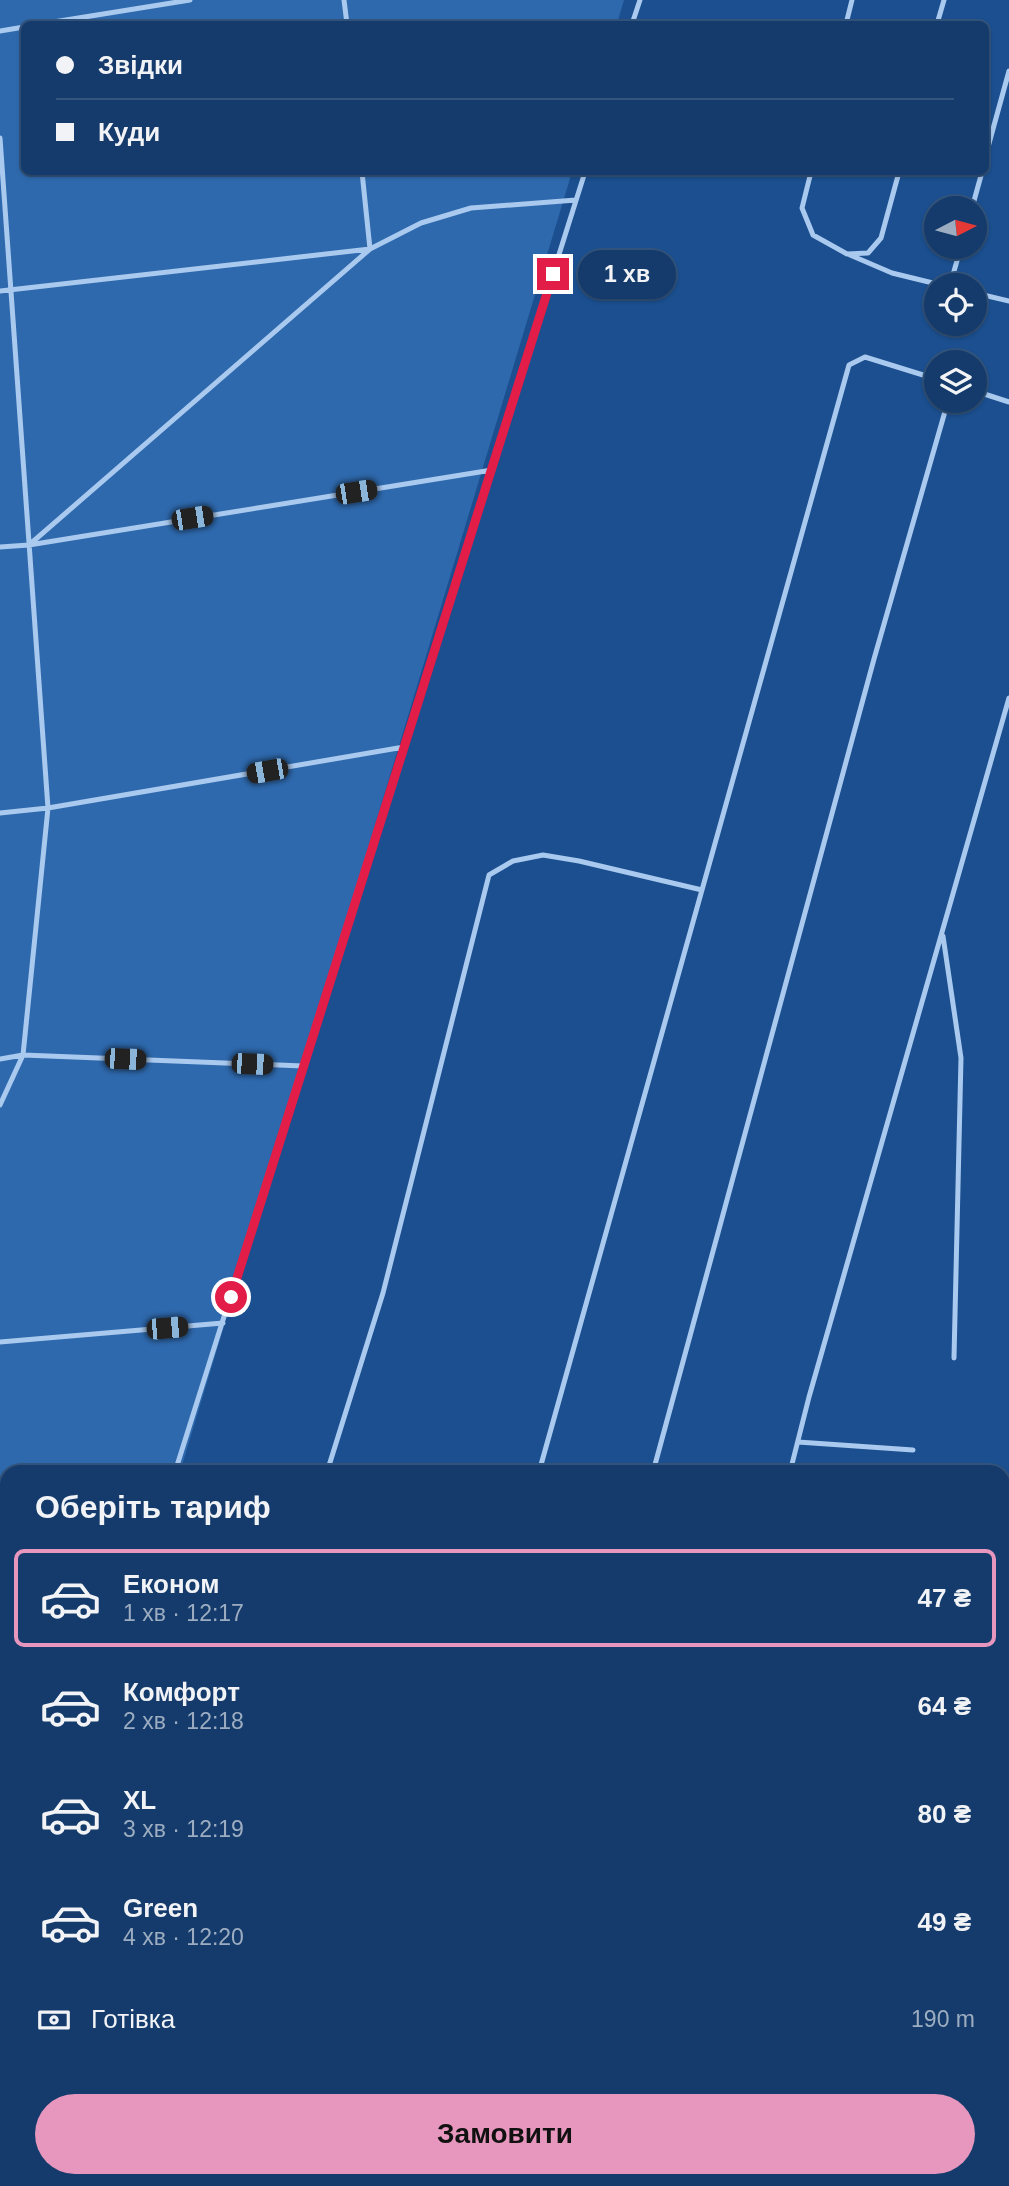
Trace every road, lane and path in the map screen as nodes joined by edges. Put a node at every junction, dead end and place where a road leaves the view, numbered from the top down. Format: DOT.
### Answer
graph roads {
  1 [pos="190,0"];
  2 [pos="344,0"];
  3 [pos="640,0"];
  4 [pos="852,0"];
  5 [pos="944,0"];
  6 [pos="60,21"];
  7 [pos="346,21"];
  8 [pos="633,21"];
  9 [pos="847,21"];
  10 [pos="938,21"];
  11 [pos="21,28"];
  12 [pos="0,31"];
  13 [pos="1009,71"];
  14 [pos="0,138"];
  15 [pos="989,144"];
  16 [pos="362,175"];
  17 [pos="584,175"];
  18 [pos="810,175"];
  19 [pos="897,175"];
  20 [pos="981,175"];
  21 [pos="975,196"];
  22 [pos="576,200"];
  23 [pos="370,249"];
  24 [pos="847,254"];
  25 [pos="924,281"];
  26 [pos="11,289"];
  27 [pos="0,291"];
  28 [pos="987,296"];
  29 [pos="1009,301"];
  30 [pos="924,375"];
  31 [pos="987,395"];
  32 [pos="1009,402"];
  33 [pos="945,413"];
  34 [pos="492,470"];
  35 [pos="29,545"];
  36 [pos="0,547"];
  37 [pos="1009,698"];
  38 [pos="404,747"];
  39 [pos="48,808"];
  40 [pos="0,813"];
  41 [pos="702,890"];
  42 [pos="942,931"];
  43 [pos="23,1055"];
  44 [pos="0,1059"];
  45 [pos="303,1066"];
  46 [pos="0,1105"];
  47 [pos="223,1323"];
  48 [pos="0,1342"];
  49 [pos="954,1358"];
  50 [pos="798,1442"];
  51 [pos="912,1450"];
  52 [pos="177,1465"];
  53 [pos="329,1465"];
  54 [pos="542,1465"];
  55 [pos="655,1465"];
  56 [pos="792,1465"];
  1 -- 6 [label="lane"];
  2 -- 7 [label="lane"];
  3 -- 8 [label="lane"];
  4 -- 9 [label="lane"];
  5 -- 10 [label="lane"];
  11 -- 12 [label="lane"];
  13 -- 15 [label="lane"];
  14 -- 26 [label="lane"];
  16 -- 23 [label="lane"];
  17 -- 22 [label="lane"];
  18 -- 24 [label="lane"];
  19 -- 24 [label="lane"];
  20 -- 21 [label="lane"];
  22 -- 23 [label="lane"];
  22 -- 34 [label="lane"];
  23 -- 26 [label="lane"];
  23 -- 35 [label="lane"];
  24 -- 25 [label="lane"];
  26 -- 27 [label="lane"];
  26 -- 35 [label="lane"];
  28 -- 29 [label="lane"];
  30 -- 41 [label="lane"];
  31 -- 32 [label="lane"];
  33 -- 55 [label="lane"];
  34 -- 35 [label="lane"];
  34 -- 38 [label="lane"];
  35 -- 36 [label="lane"];
  35 -- 39 [label="lane"];
  37 -- 42 [label="lane"];
  38 -- 39 [label="lane"];
  38 -- 45 [label="lane"];
  39 -- 40 [label="lane"];
  39 -- 43 [label="lane"];
  41 -- 53 [label="lane"];
  41 -- 54 [label="lane"];
  42 -- 49 [label="lane"];
  42 -- 50 [label="lane"];
  43 -- 44 [label="lane"];
  43 -- 45 [label="lane"];
  43 -- 46 [label="lane"];
  45 -- 47 [label="lane"];
  47 -- 48 [label="lane"];
  47 -- 52 [label="lane"];
  50 -- 51 [label="lane"];
  50 -- 56 [label="lane"];
}
